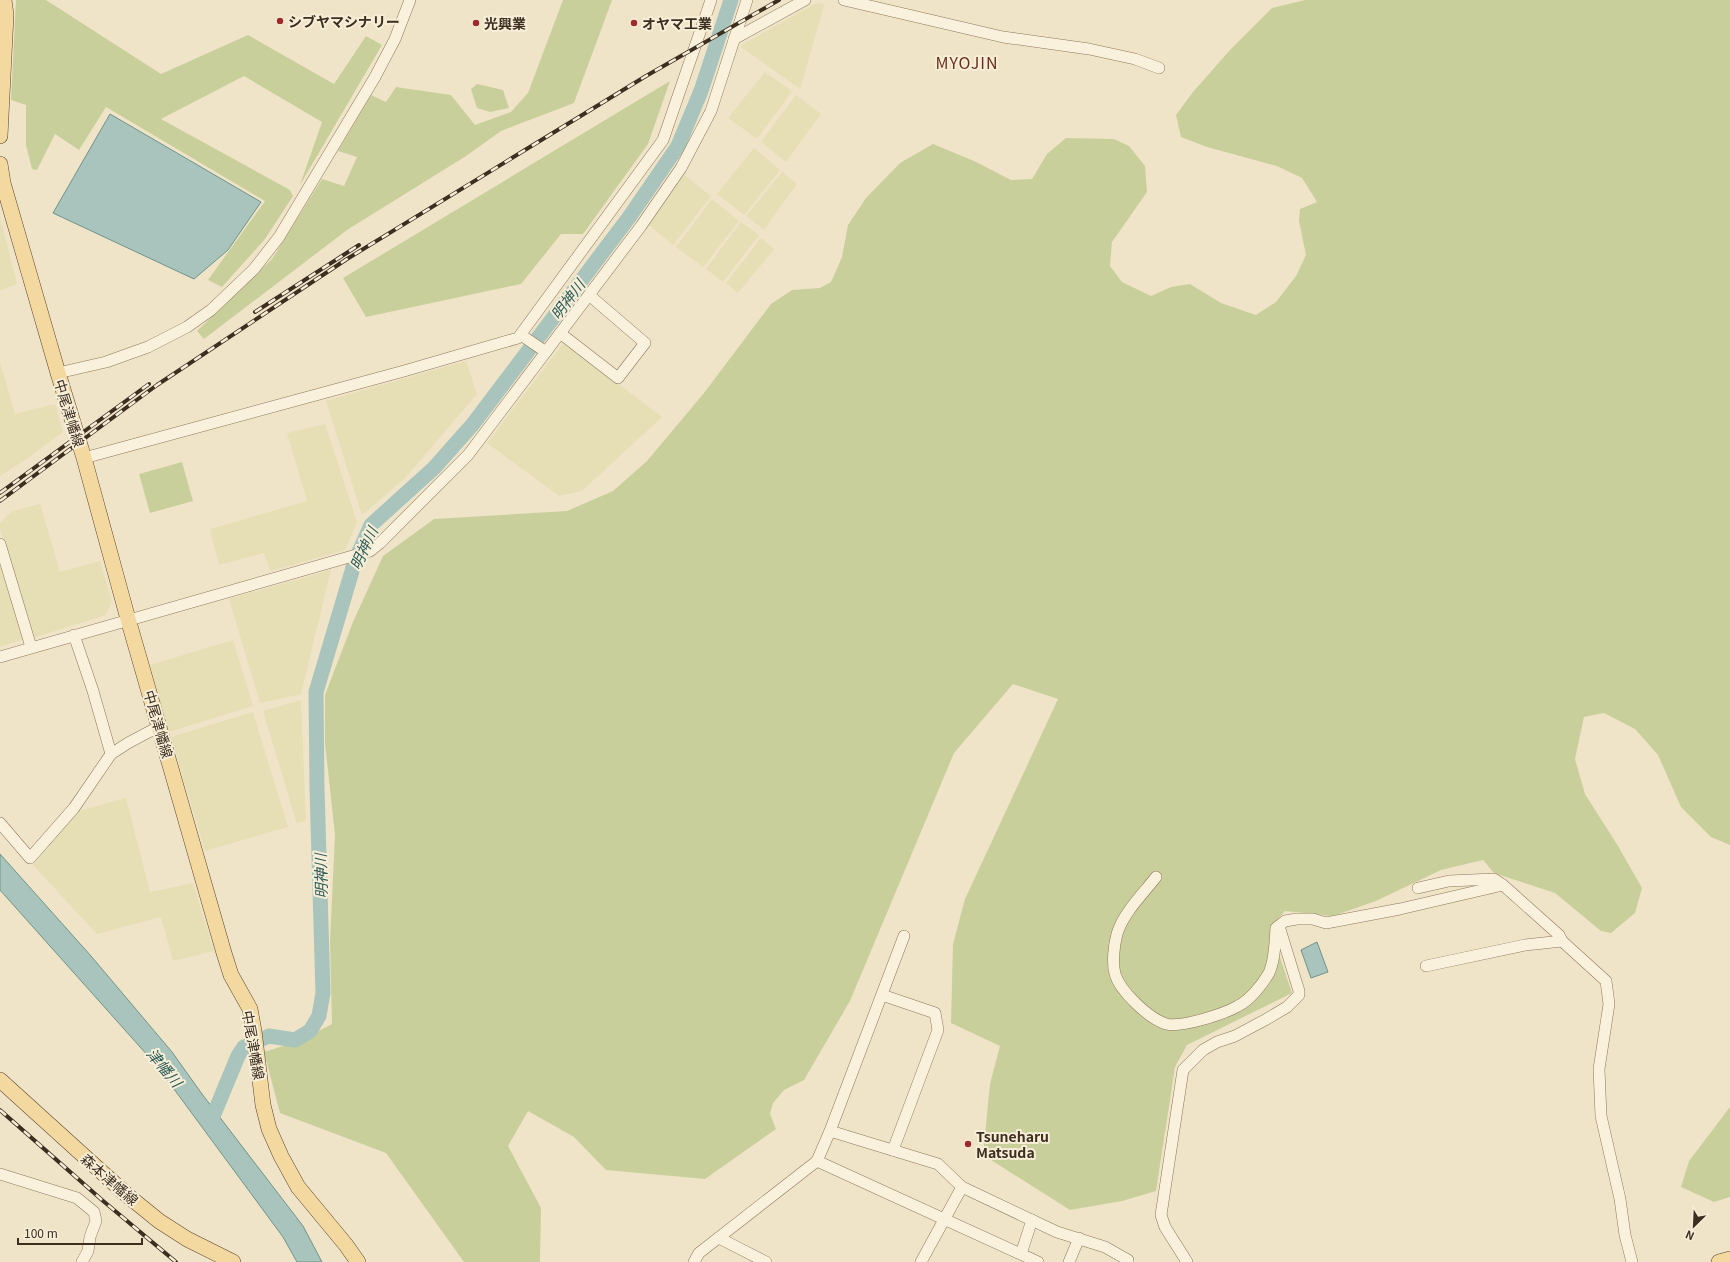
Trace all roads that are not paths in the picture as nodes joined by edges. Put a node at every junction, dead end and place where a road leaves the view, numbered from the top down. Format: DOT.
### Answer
graph roads {
  1 [pos="4,0"];
  2 [pos="410,0"];
  3 [pos="711,0"];
  4 [pos="747,0"];
  5 [pos="805,0"];
  6 [pos="851,1"];
  7 [pos="734,39"];
  8 [pos="1159,68"];
  9 [pos="0,117"];
  10 [pos="0,136"];
  11 [pos="0,164"];
  12 [pos="588,295"];
  13 [pos="560,333"];
  14 [pos="525,337"];
  15 [pos="544,350"];
  16 [pos="58,373"];
  17 [pos="84,458"];
  18 [pos="0,544"];
  19 [pos="128,619"];
  20 [pos="74,635"];
  21 [pos="31,648"];
  22 [pos="0,657"];
  23 [pos="160,726"];
  24 [pos="111,754"];
  25 [pos="0,823"];
  26 [pos="1156,877"];
  27 [pos="1503,885"];
  28 [pos="1418,888"];
  29 [pos="1279,926"];
  30 [pos="904,936"];
  31 [pos="1562,941"];
  32 [pos="1426,966"];
  33 [pos="882,995"];
  34 [pos="0,1080"];
  35 [pos="830,1131"];
  36 [pos="893,1150"];
  37 [pos="817,1161"];
  38 [pos="0,1174"];
  39 [pos="962,1187"];
  40 [pos="943,1219"];
  41 [pos="1032,1220"];
  42 [pos="719,1238"];
  43 [pos="1079,1238"];
  44 [pos="1021,1254"];
  45 [pos="1730,1260"];
  46 [pos="82,1262"];
  47 [pos="234,1262"];
  48 [pos="358,1262"];
  49 [pos="694,1262"];
  50 [pos="766,1262"];
  51 [pos="921,1262"];
  52 [pos="1038,1262"];
  53 [pos="1069,1262"];
  54 [pos="1128,1262"];
  55 [pos="1188,1262"];
  56 [pos="1632,1262"];
  57 [pos="1719,1262"];
  1 -- 9 [label="main road"];
  2 -- 16 [label="street"];
  3 -- 14 [label="street"];
  4 -- 7 [label="street"];
  5 -- 7 [label="street"];
  6 -- 8 [label="street"];
  7 -- 12 [label="street"];
  9 -- 10 [label="main road"];
  11 -- 16 [label="main road, 中尾津幡線"];
  12 -- 13 [label="street"];
  12 -- 13 [label="street"];
  13 -- 15 [label="street"];
  14 -- 15 [label="street"];
  14 -- 17 [label="street"];
  15 -- 19 [label="street"];
  16 -- 17 [label="main road, 中尾津幡線"];
  17 -- 19 [label="main road, 中尾津幡線"];
  18 -- 21 [label="street"];
  19 -- 20 [label="street"];
  19 -- 23 [label="main road, 中尾津幡線"];
  20 -- 21 [label="street"];
  20 -- 24 [label="street"];
  21 -- 22 [label="street"];
  23 -- 24 [label="street"];
  23 -- 48 [label="main road, 中尾津幡線"];
  24 -- 25 [label="street"];
  26 -- 29 [label="street"];
  27 -- 28 [label="street"];
  27 -- 29 [label="street"];
  27 -- 31 [label="street"];
  29 -- 55 [label="street"];
  30 -- 33 [label="street"];
  31 -- 32 [label="street"];
  31 -- 56 [label="street"];
  33 -- 35 [label="street"];
  33 -- 36 [label="street"];
  34 -- 47 [label="main road, 森本津幡線"];
  35 -- 36 [label="street"];
  35 -- 37 [label="street"];
  36 -- 39 [label="street"];
  37 -- 40 [label="street"];
  37 -- 42 [label="street"];
  38 -- 46 [label="street"];
  39 -- 40 [label="street"];
  39 -- 41 [label="street"];
  40 -- 44 [label="street"];
  40 -- 51 [label="street"];
  41 -- 43 [label="street"];
  41 -- 44 [label="street"];
  42 -- 49 [label="street"];
  42 -- 50 [label="street"];
  43 -- 53 [label="street"];
  43 -- 54 [label="street"];
  44 -- 52 [label="street"];
  45 -- 57 [label="main road"];
}
